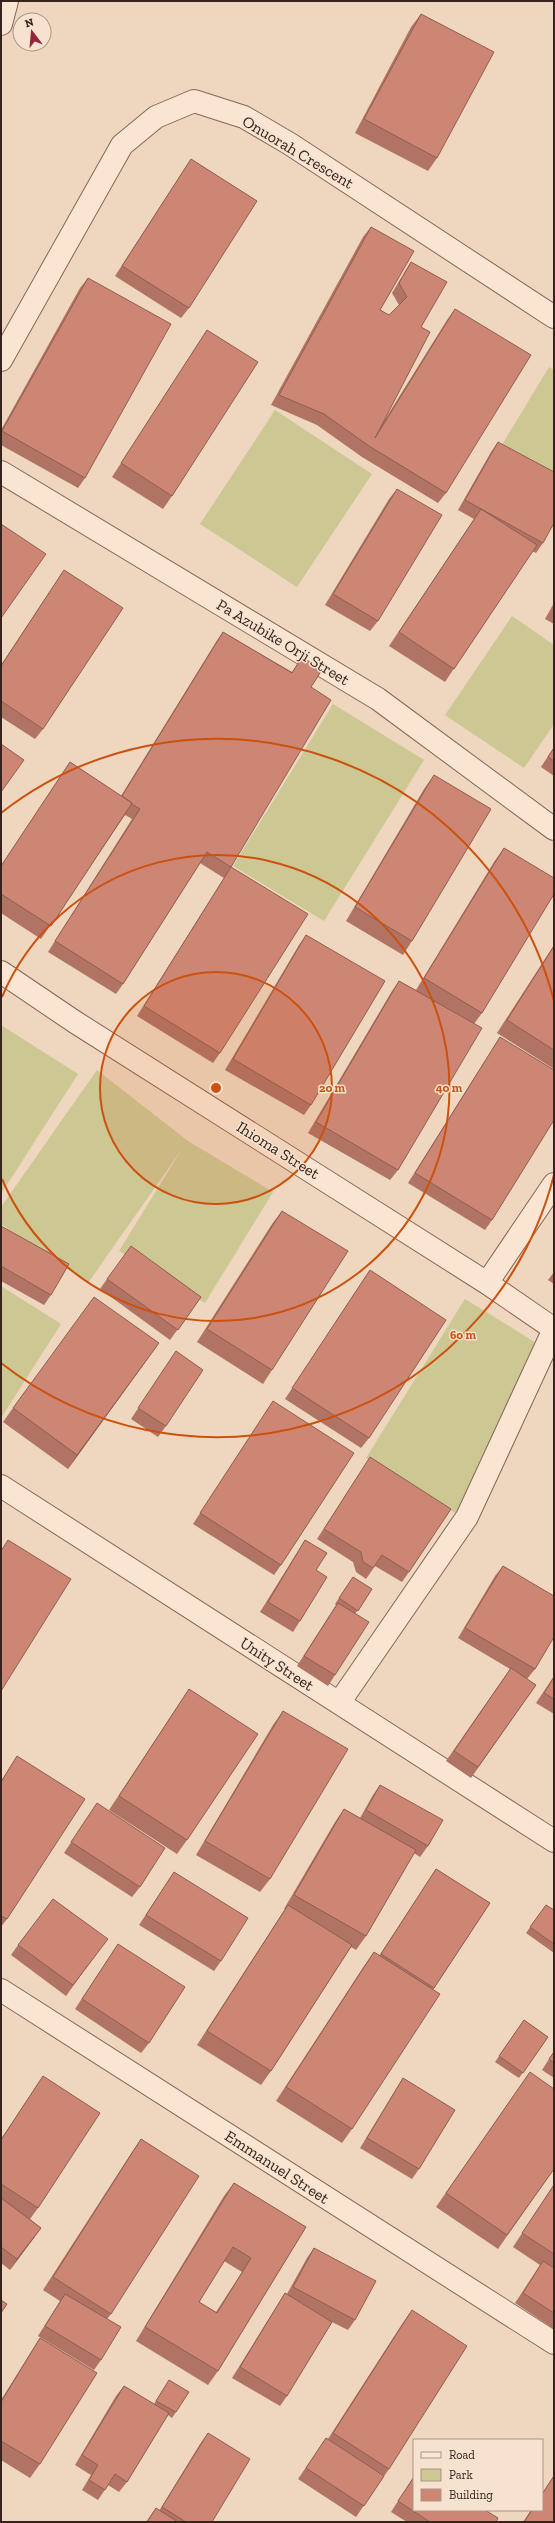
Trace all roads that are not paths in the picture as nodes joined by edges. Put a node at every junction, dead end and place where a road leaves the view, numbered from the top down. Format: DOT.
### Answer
graph roads {
  1 [pos="7,1"];
  2 [pos="1,24"];
  3 [pos="554,317"];
  4 [pos="1,360"];
  5 [pos="1,472"];
  6 [pos="554,829"];
  7 [pos="1,972"];
  8 [pos="554,1184"];
  9 [pos="487,1282"];
  10 [pos="554,1329"];
  11 [pos="1,1486"];
  12 [pos="339,1703"];
  13 [pos="554,1841"];
  14 [pos="1,1990"];
  15 [pos="554,2343"];
  1 -- 2 [label="street"];
  3 -- 4 [label="street, Onuorah Crescent"];
  5 -- 6 [label="street, Pa Azubike Orji Street"];
  7 -- 9 [label="street, Ihioma Street"];
  8 -- 9 [label="street"];
  9 -- 10 [label="street, Ihioma Street"];
  10 -- 12 [label="street"];
  11 -- 12 [label="street, Unity Street"];
  12 -- 13 [label="street, Unity Street"];
  14 -- 15 [label="street, Emmanuel Street"];
}
